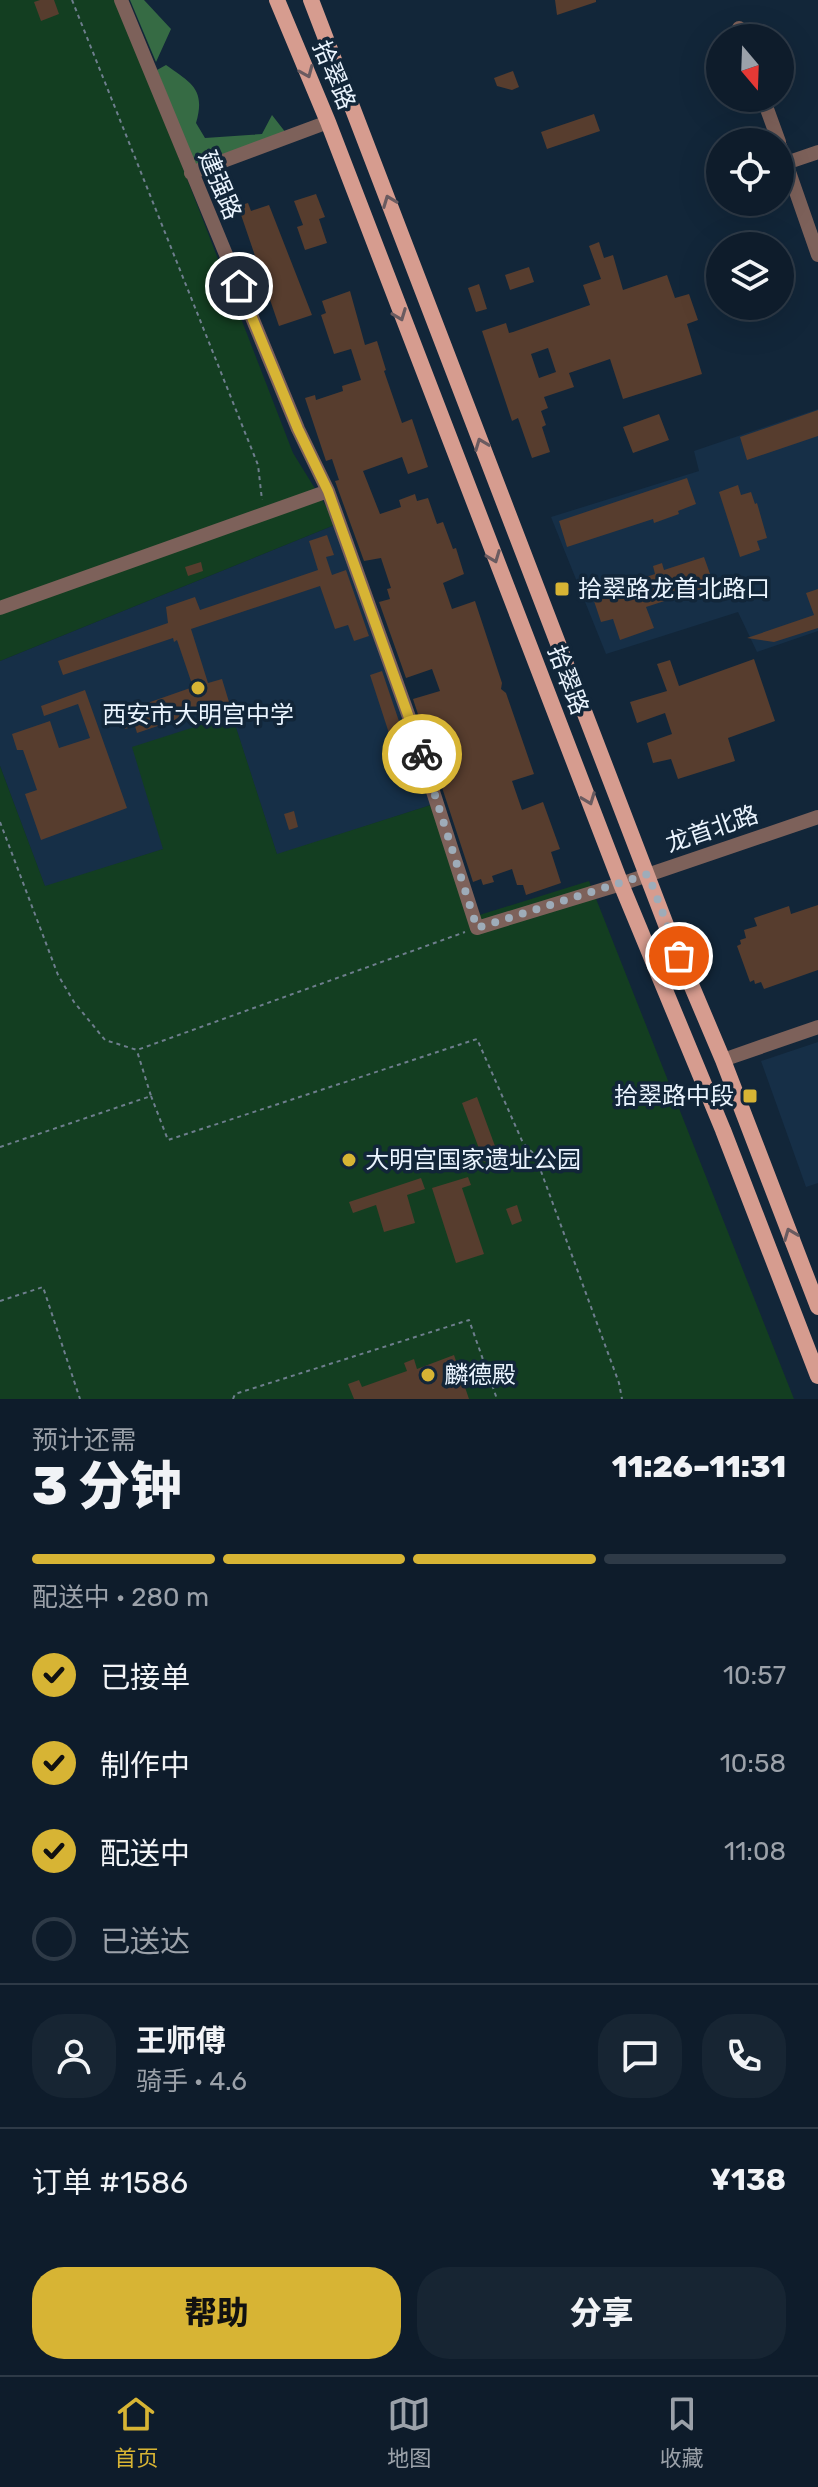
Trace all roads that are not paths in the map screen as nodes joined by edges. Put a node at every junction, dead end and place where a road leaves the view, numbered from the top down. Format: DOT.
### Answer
graph roads {
  1 [pos="121,0"];
  2 [pos="277,0"];
  3 [pos="311,0"];
  4 [pos="328,122"];
  5 [pos="818,152"];
  6 [pos="794,160"];
  7 [pos="191,173"];
  8 [pos="794,186"];
  9 [pos="818,255"];
  10 [pos="328,491"];
  11 [pos="0,608"];
  12 [pos="818,817"];
  13 [pos="648,874"];
  14 [pos="621,884"];
  15 [pos="477,928"];
  16 [pos="818,1027"];
  17 [pos="723,1060"];
  18 [pos="818,1307"];
  19 [pos="818,1376"];
  1 -- 7 [label="street, 建强路"];
  2 -- 4 [label="main road, 拾翠路, one-way"];
  13 -- 3 [label="main road, 拾翠路, one-way"];
  4 -- 7 [label="street"];
  4 -- 14 [label="main road, 拾翠路, one-way"];
  5 -- 6 [label="street"];
  7 -- 10 [label="street, 建强路"];
  8 -- 9 [label="street"];
  10 -- 11 [label="street"];
  10 -- 15 [label="street, 建强路"];
  12 -- 13 [label="street, 龙首北路"];
  13 -- 14 [label="street, 龙首北路"];
  13 -- 17 [label="main road, 拾翠路"];
  14 -- 15 [label="street, 龙首北路"];
  14 -- 19 [label="main road, 拾翠路"];
  16 -- 17 [label="street"];
  18 -- 17 [label="main road, 拾翠路, one-way"];
}
